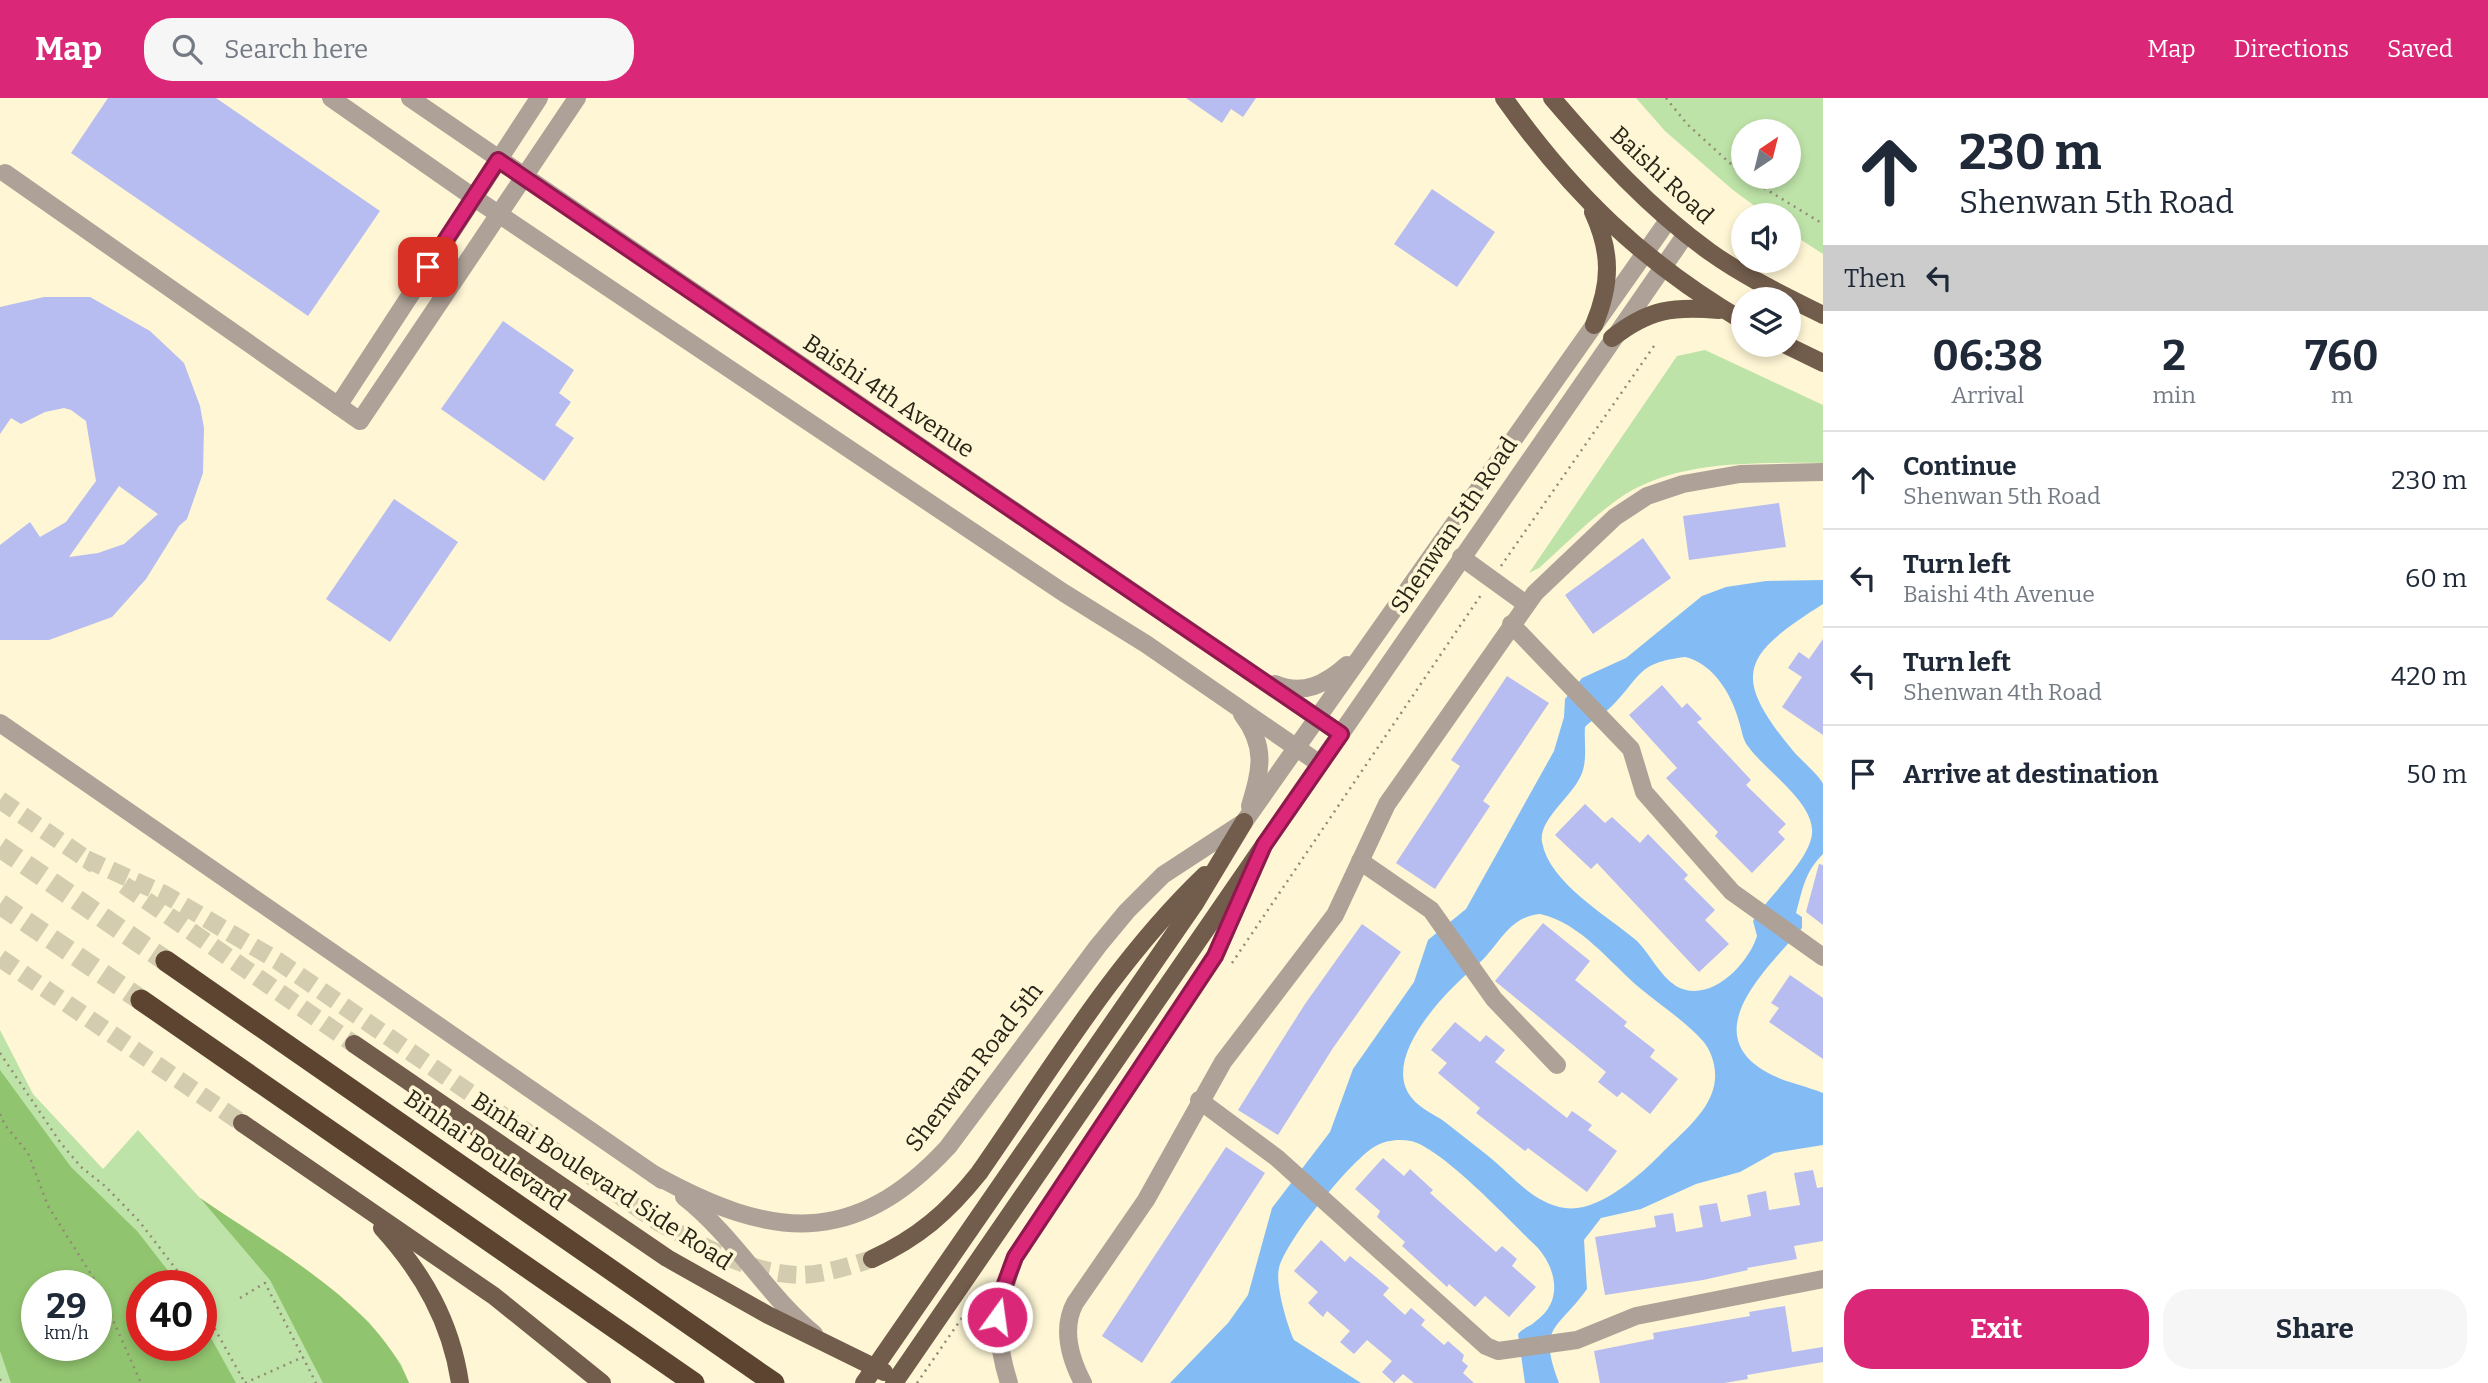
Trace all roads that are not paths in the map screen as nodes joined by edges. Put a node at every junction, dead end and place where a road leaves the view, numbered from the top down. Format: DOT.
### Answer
graph roads {
  1 [pos="331,98"];
  2 [pos="410,98"];
  3 [pos="539,98"];
  4 [pos="577,98"];
  5 [pos="1504,98"];
  6 [pos="1552,98"];
  7 [pos="498,160"];
  8 [pos="5,173"];
  9 [pos="523,177"];
  10 [pos="1585,196"];
  11 [pos="473,197"];
  12 [pos="499,214"];
  13 [pos="1669,219"];
  14 [pos="1686,234"];
  15 [pos="1643,254"];
  16 [pos="1660,268"];
  17 [pos="1724,310"];
  18 [pos="1731,314"];
  19 [pos="1823,315"];
  20 [pos="1594,324"];
  21 [pos="1612,338"];
  22 [pos="1801,352"];
  23 [pos="1823,363"];
  24 [pos="338,406"];
  25 [pos="1823,472"];
  26 [pos="1461,558"];
  27 [pos="1526,604"];
  28 [pos="1511,624"];
  29 [pos="1366,649"];
  30 [pos="1258,676"];
  31 [pos="1234,704"];
  32 [pos="1318,718"];
  33 [pos="0,723"];
  34 [pos="1341,734"];
  35 [pos="1297,748"];
  36 [pos="1320,764"];
  37 [pos="1244,822"];
  38 [pos="1264,845"];
  39 [pos="1222,859"];
  40 [pos="1360,861"];
  41 [pos="1818,954"];
  42 [pos="166,961"];
  43 [pos="141,1000"];
  44 [pos="354,1044"];
  45 [pos="1557,1065"];
  46 [pos="1199,1100"];
  47 [pos="242,1123"];
  48 [pos="654,1175"];
  49 [pos="349,1197"];
  50 [pos="872,1259"];
  51 [pos="1823,1279"];
  52 [pos="620,1331"];
  53 [pos="819,1339"];
  54 [pos="460,1383"];
  55 [pos="602,1383"];
  56 [pos="670,1383"];
  57 [pos="694,1383"];
  58 [pos="774,1383"];
  59 [pos="864,1383"];
  60 [pos="894,1383"];
  61 [pos="905,1383"];
  62 [pos="1009,1383"];
  63 [pos="1083,1383"];
  1 -- 11 [label="street"];
  2 -- 7 [label="street, Baishi 4th Avenue"];
  3 -- 7 [label="street"];
  4 -- 9 [label="street"];
  5 -- 10 [label="main road"];
  6 -- 13 [label="main road, Baishi Road"];
  7 -- 9 [label="street, Baishi 4th Avenue"];
  7 -- 11 [label="street"];
  8 -- 24 [label="street"];
  9 -- 12 [label="street"];
  9 -- 30 [label="street, Baishi 4th Avenue"];
  10 -- 15 [label="main road"];
  10 -- 20 [label="main road"];
  11 -- 12 [label="street"];
  11 -- 24 [label="street"];
  12 -- 24 [label="street"];
  12 -- 31 [label="street"];
  13 -- 14 [label="main road, Baishi Road"];
  13 -- 15 [label="street, Shenwan 5th Road"];
  14 -- 16 [label="street, Shenwan 5th Road"];
  14 -- 19 [label="main road, Baishi Road"];
  15 -- 16 [label="main road"];
  15 -- 20 [label="street, Shenwan 5th Road"];
  16 -- 17 [label="main road"];
  16 -- 21 [label="street, Shenwan 5th Road"];
  17 -- 18 [label="main road"];
  17 -- 21 [label="main road"];
  20 -- 29 [label="street, Shenwan 5th Road"];
  21 -- 26 [label="street, Shenwan 5th Road"];
  22 -- 23 [label="main road"];
  25 -- 27 [label="street"];
  26 -- 27 [label="street"];
  26 -- 34 [label="street, Shenwan 5th Road"];
  27 -- 28 [label="street"];
  28 -- 40 [label="street"];
  28 -- 41 [label="street"];
  29 -- 30 [label="street"];
  29 -- 32 [label="street, Shenwan 5th Road"];
  30 -- 32 [label="street, Baishi 4th Avenue"];
  31 -- 35 [label="street"];
  31 -- 37 [label="street"];
  32 -- 34 [label="street, Baishi 4th Avenue"];
  32 -- 35 [label="street, Shenwan 5th Road"];
  33 -- 48 [label="street"];
  34 -- 36 [label="street, Shenwan 5th Road"];
  35 -- 36 [label="street"];
  35 -- 37 [label="street, Shenwan 5th Road"];
  36 -- 38 [label="street, Shenwan 5th Road"];
  37 -- 39 [label="main road"];
  37 -- 48 [label="street, Shenwan Road 5th"];
  38 -- 60 [label="main road"];
  38 -- 62 [label="street"];
  39 -- 50 [label="main road"];
  39 -- 59 [label="main road"];
  40 -- 45 [label="street"];
  40 -- 46 [label="street"];
  42 -- 58 [label="highway, Binhai Boulevard"];
  43 -- 52 [label="highway"];
  44 -- 53 [label="main road, Binhai Boulevard Side Road"];
  46 -- 51 [label="street"];
  46 -- 63 [label="street"];
  47 -- 49 [label="main road"];
  48 -- 53 [label="street"];
  49 -- 54 [label="main road"];
  49 -- 55 [label="main road"];
  52 -- 56 [label="highway"];
  52 -- 57 [label="highway"];
  53 -- 61 [label="main road, Binhai Boulevard Side Road"];
}
